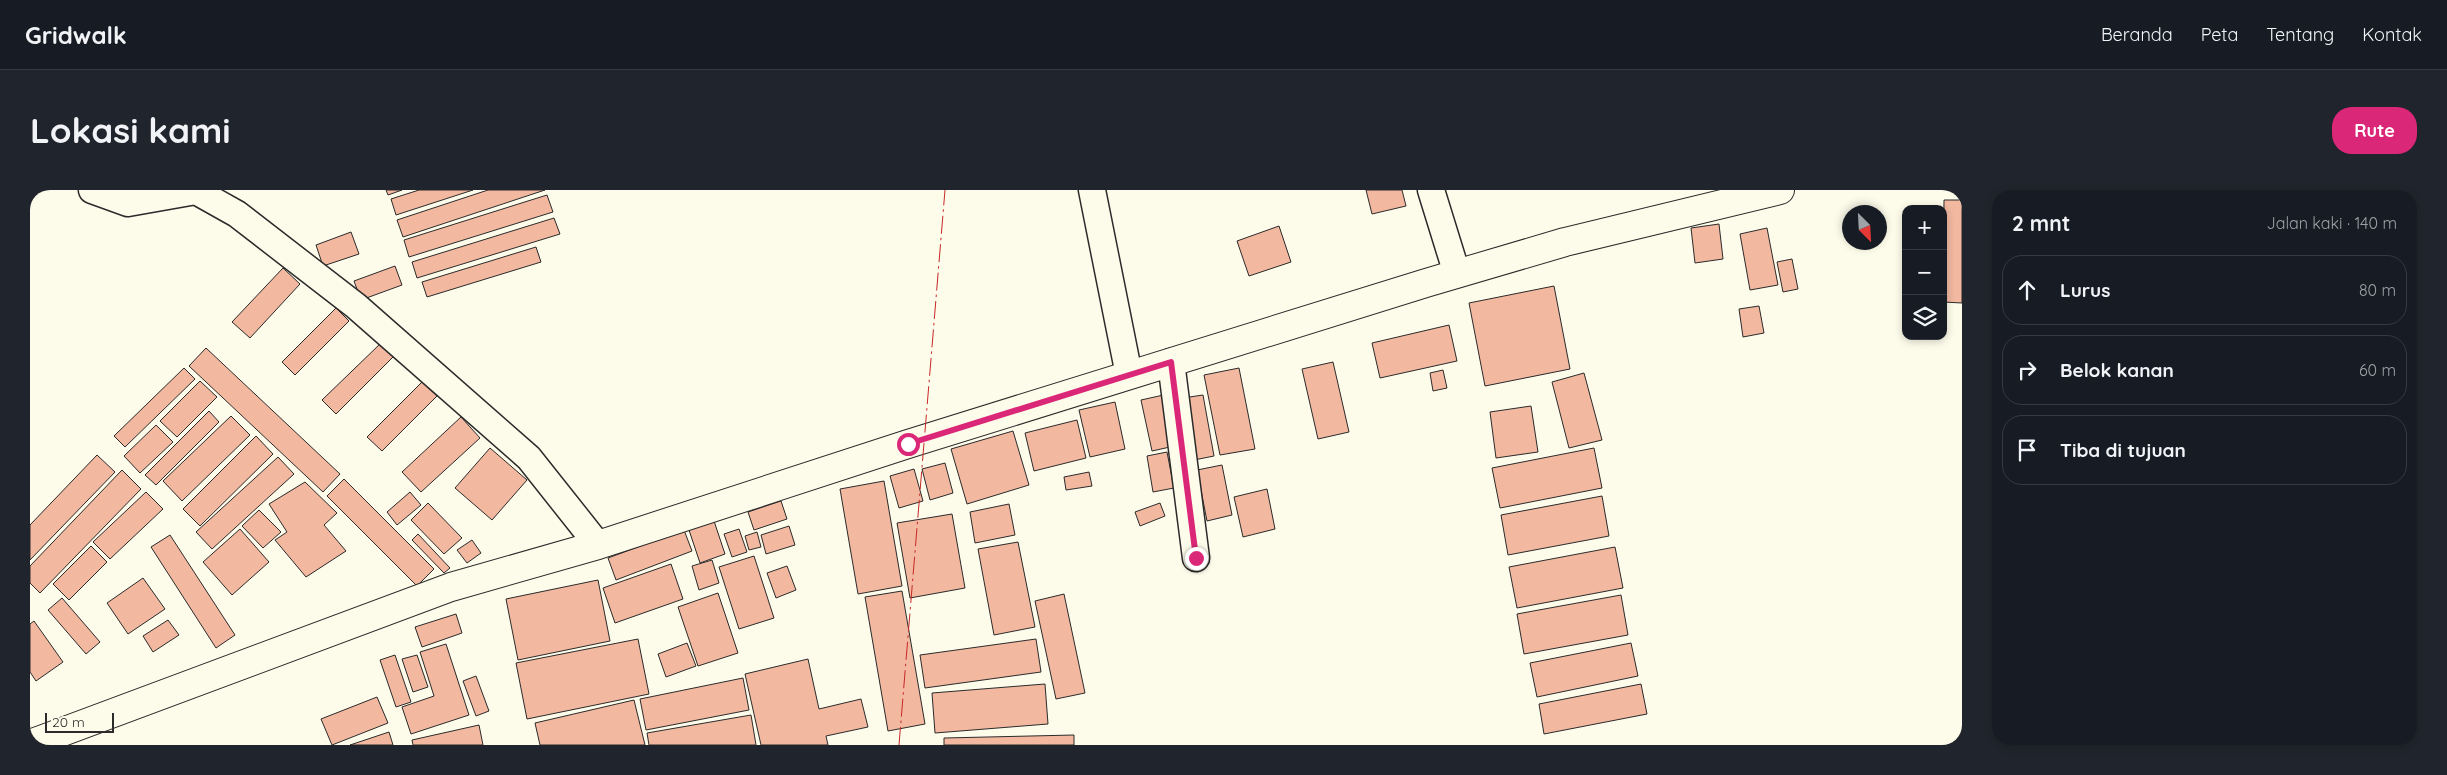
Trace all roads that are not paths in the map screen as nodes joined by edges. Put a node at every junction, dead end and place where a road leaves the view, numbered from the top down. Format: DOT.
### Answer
graph roads {
  1 [pos="92,190"];
  2 [pos="1092,190"];
  3 [pos="1430,190"];
  4 [pos="1780,190"];
  5 [pos="1456,274"];
  6 [pos="1171,362"];
  7 [pos="1129,375"];
  8 [pos="598,544"];
  9 [pos="1196,558"];
  10 [pos="30,744"];
  1 -- 8 [label="street"];
  2 -- 7 [label="street"];
  3 -- 5 [label="street"];
  4 -- 5 [label="main road"];
  5 -- 6 [label="main road"];
  6 -- 7 [label="main road"];
  6 -- 9 [label="street"];
  7 -- 8 [label="main road"];
  8 -- 10 [label="main road"];
}
